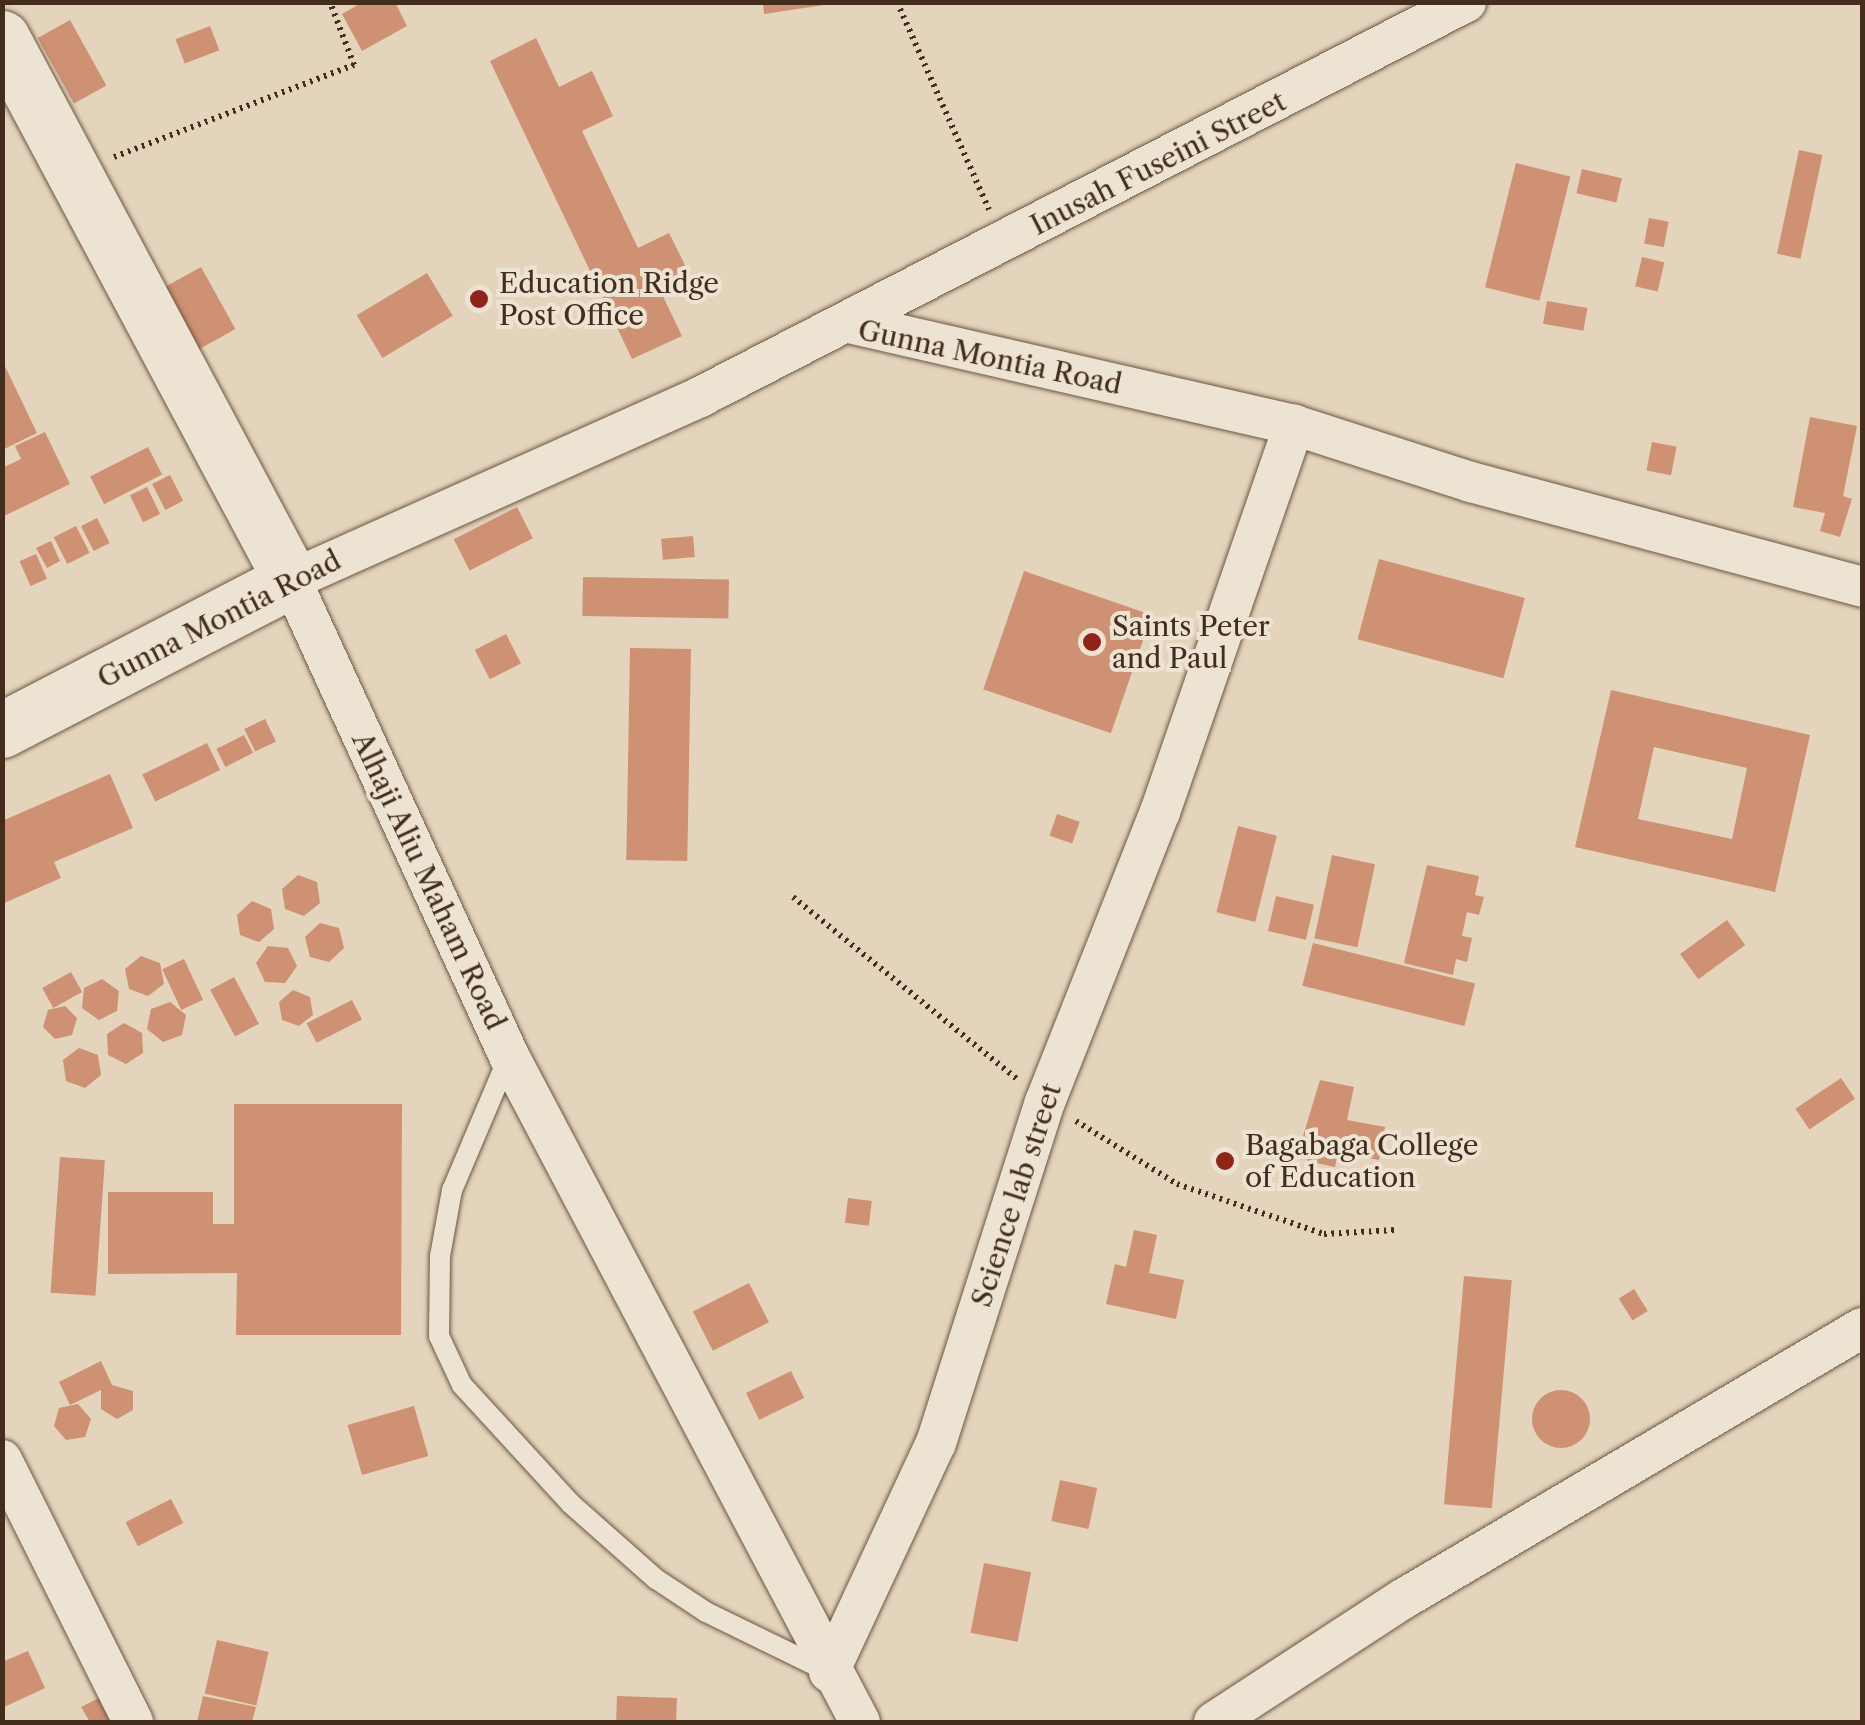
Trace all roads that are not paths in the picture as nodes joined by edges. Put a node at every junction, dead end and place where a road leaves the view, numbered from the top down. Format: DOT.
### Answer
graph roads {
  1 [pos="1466,2"];
  2 [pos="2,38"];
  3 [pos="849,323"];
  4 [pos="1294,425"];
  5 [pos="291,580"];
  6 [pos="1862,587"];
  7 [pos="2,730"];
  8 [pos="509,1056"];
  9 [pos="1862,1328"];
  10 [pos="2,1460"];
  11 [pos="829,1672"];
  12 [pos="132,1722"];
  13 [pos="860,1722"];
  14 [pos="1214,1722"];
  1 -- 3 [label="street, Inusah Fuseini Street"];
  2 -- 5 [label="street, Alhaji Aliu Maham Road"];
  3 -- 4 [label="street, Gunna Montia Road"];
  3 -- 5 [label="street, Gunna Montia Road"];
  4 -- 6 [label="street, Gunna Montia Road"];
  4 -- 11 [label="street, Science lab street"];
  5 -- 7 [label="street, Gunna Montia Road"];
  5 -- 8 [label="street, Alhaji Aliu Maham Road"];
  8 -- 11 [label="street, Alhaji Aliu Maham Road"];
  8 -- 11 [label="lane"];
  9 -- 14 [label="street"];
  10 -- 12 [label="street"];
  11 -- 13 [label="street, Alhaji Aliu Maham Road"];
}
